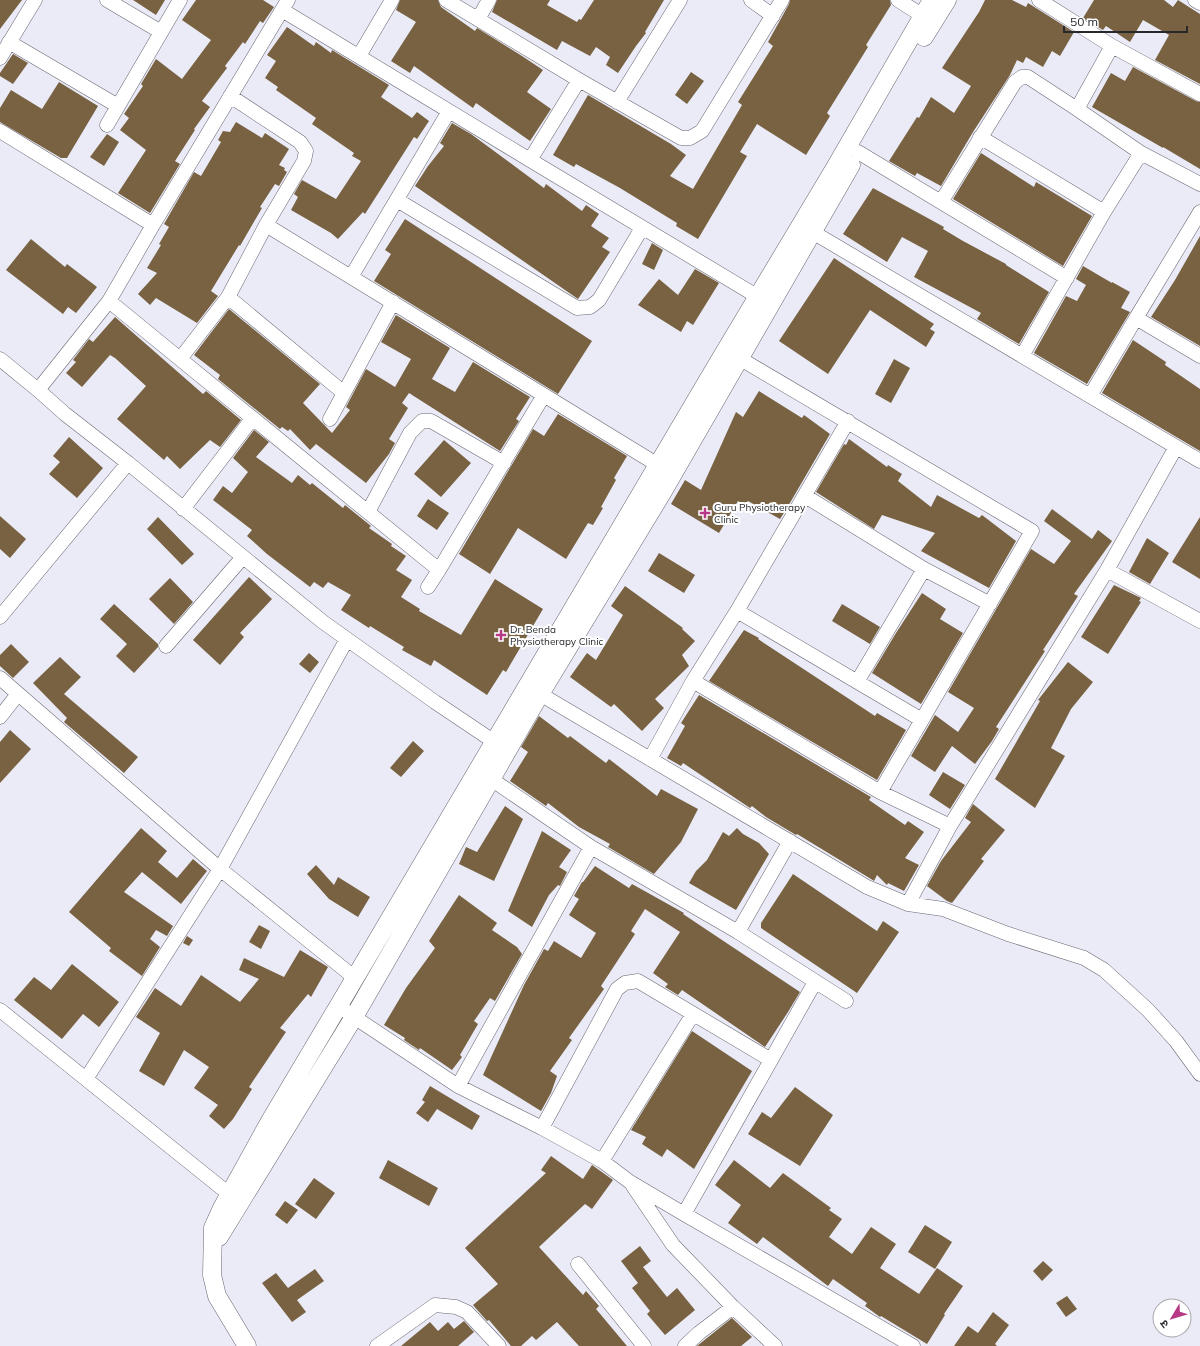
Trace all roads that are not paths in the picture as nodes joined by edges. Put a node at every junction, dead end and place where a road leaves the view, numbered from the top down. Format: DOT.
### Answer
graph roads {
  1 [pos="35,0"];
  2 [pos="107,0"];
  3 [pos="180,0"];
  4 [pos="392,0"];
  5 [pos="446,0"];
  6 [pos="489,0"];
  7 [pos="680,0"];
  8 [pos="751,0"];
  9 [pos="782,0"];
  10 [pos="898,0"];
  11 [pos="947,0"];
  12 [pos="1039,0"];
  13 [pos="1195,0"];
  14 [pos="1200,3"];
  15 [pos="285,5"];
  16 [pos="929,12"];
  17 [pos="773,16"];
  18 [pos="478,19"];
  19 [pos="161,32"];
  20 [pos="9,42"];
  21 [pos="1112,46"];
  22 [pos="359,56"];
  23 [pos="0,58"];
  24 [pos="579,80"];
  25 [pos="1200,94"];
  26 [pos="230,96"];
  27 [pos="617,102"];
  28 [pos="118,106"];
  29 [pos="1077,109"];
  30 [pos="449,111"];
  31 [pos="107,125"];
  32 [pos="0,131"];
  33 [pos="980,137"];
  34 [pos="858,152"];
  35 [pos="1141,153"];
  36 [pos="530,160"];
  37 [pos="1200,184"];
  38 [pos="397,200"];
  39 [pos="941,202"];
  40 [pos="1104,212"];
  41 [pos="1200,212"];
  42 [pos="153,225"];
  43 [pos="266,225"];
  44 [pos="642,228"];
  45 [pos="807,229"];
  46 [pos="351,277"];
  47 [pos="1067,278"];
  48 [pos="228,297"];
  49 [pos="109,301"];
  50 [pos="764,301"];
  51 [pos="393,302"];
  52 [pos="1136,318"];
  53 [pos="1022,356"];
  54 [pos="1200,356"];
  55 [pos="739,358"];
  56 [pos="0,359"];
  57 [pos="180,359"];
  58 [pos="38,390"];
  59 [pos="344,393"];
  60 [pos="544,395"];
  61 [pos="1090,396"];
  62 [pos="252,419"];
  63 [pos="330,419"];
  64 [pos="848,421"];
  65 [pos="1176,447"];
  66 [pos="1200,461"];
  67 [pos="128,463"];
  68 [pos="504,463"];
  69 [pos="658,465"];
  70 [pos="805,496"];
  71 [pos="183,509"];
  72 [pos="368,512"];
  73 [pos="243,557"];
  74 [pos="924,569"];
  75 [pos="439,570"];
  76 [pos="1107,570"];
  77 [pos="428,587"];
  78 [pos="990,604"];
  79 [pos="737,611"];
  80 [pos="0,617"];
  81 [pos="1200,620"];
  82 [pos="347,639"];
  83 [pos="166,646"];
  84 [pos="0,678"];
  85 [pos="693,681"];
  86 [pos="857,682"];
  87 [pos="18,694"];
  88 [pos="540,694"];
  89 [pos="0,717"];
  90 [pos="922,720"];
  91 [pos="501,746"];
  92 [pos="650,759"];
  93 [pos="491,779"];
  94 [pos="880,792"];
  95 [pos="950,826"];
  96 [pos="790,841"];
  97 [pos="591,847"];
  98 [pos="220,869"];
  99 [pos="908,904"];
  100 [pos="738,932"];
  101 [pos="355,978"];
  102 [pos="815,982"];
  103 [pos="846,1001"];
  104 [pos="340,1006"];
  105 [pos="0,1010"];
  106 [pos="693,1014"];
  107 [pos="354,1017"];
  108 [pos="771,1060"];
  109 [pos="1200,1074"];
  110 [pos="86,1080"];
  111 [pos="458,1086"];
  112 [pos="542,1128"];
  113 [pos="602,1161"];
  114 [pos="630,1182"];
  115 [pos="229,1194"];
  116 [pos="684,1214"];
  117 [pos="212,1248"];
  118 [pos="578,1264"];
  119 [pos="734,1307"];
  120 [pos="247,1346"];
  121 [pos="377,1346"];
  122 [pos="499,1346"];
  123 [pos="644,1346"];
  124 [pos="685,1346"];
  125 [pos="775,1346"];
  126 [pos="913,1346"];
  1 -- 20 [label="street"];
  2 -- 19 [label="street"];
  3 -- 19 [label="street"];
  4 -- 22 [label="street"];
  5 -- 18 [label="street"];
  6 -- 18 [label="street"];
  7 -- 27 [label="street"];
  8 -- 17 [label="street"];
  9 -- 17 [label="street"];
  10 -- 16 [label="street"];
  11 -- 16 [label="street"];
  12 -- 21 [label="street"];
  13 -- 14 [label="street"];
  15 -- 22 [label="street"];
  15 -- 26 [label="street"];
  16 -- 34 [label="street"];
  16 -- 45 [label="street"];
  17 -- 27 [label="street"];
  18 -- 24 [label="street"];
  19 -- 28 [label="street"];
  20 -- 23 [label="street"];
  20 -- 28 [label="street"];
  21 -- 25 [label="street"];
  21 -- 29 [label="street"];
  22 -- 30 [label="street"];
  24 -- 27 [label="street"];
  24 -- 36 [label="street"];
  26 -- 42 [label="street"];
  26 -- 43 [label="street"];
  28 -- 31 [label="street"];
  29 -- 33 [label="street"];
  29 -- 35 [label="street"];
  30 -- 36 [label="street"];
  30 -- 38 [label="street"];
  32 -- 42 [label="street"];
  33 -- 39 [label="street"];
  33 -- 40 [label="street"];
  34 -- 39 [label="street"];
  34 -- 45 [label="street"];
  35 -- 37 [label="street"];
  35 -- 40 [label="street"];
  36 -- 44 [label="street"];
  38 -- 44 [label="street"];
  38 -- 46 [label="street"];
  39 -- 47 [label="street"];
  40 -- 47 [label="street"];
  41 -- 52 [label="street"];
  42 -- 49 [label="street"];
  43 -- 46 [label="street"];
  43 -- 48 [label="street"];
  44 -- 50 [label="street"];
  45 -- 50 [label="street"];
  45 -- 53 [label="street"];
  46 -- 51 [label="street"];
  47 -- 53 [label="street"];
  48 -- 57 [label="street"];
  48 -- 59 [label="street"];
  49 -- 57 [label="street"];
  49 -- 58 [label="street"];
  50 -- 55 [label="street"];
  50 -- 69 [label="street"];
  51 -- 59 [label="street"];
  51 -- 60 [label="street"];
  52 -- 54 [label="street"];
  52 -- 61 [label="street"];
  53 -- 61 [label="street"];
  55 -- 64 [label="street"];
  55 -- 88 [label="street"];
  56 -- 58 [label="street"];
  57 -- 62 [label="street"];
  58 -- 67 [label="street"];
  59 -- 63 [label="street"];
  60 -- 68 [label="street"];
  60 -- 69 [label="street"];
  61 -- 65 [label="street"];
  62 -- 71 [label="street"];
  62 -- 72 [label="street"];
  64 -- 70 [label="street"];
  64 -- 78 [label="street"];
  65 -- 66 [label="street"];
  65 -- 76 [label="street"];
  67 -- 71 [label="street"];
  67 -- 80 [label="street"];
  68 -- 72 [label="street"];
  68 -- 75 [label="street"];
  69 -- 91 [label="street"];
  70 -- 74 [label="street"];
  70 -- 79 [label="street"];
  71 -- 73 [label="street"];
  72 -- 75 [label="street"];
  73 -- 82 [label="street"];
  73 -- 83 [label="street"];
  74 -- 78 [label="street"];
  74 -- 86 [label="street"];
  75 -- 77 [label="street"];
  76 -- 81 [label="street"];
  76 -- 95 [label="street"];
  78 -- 90 [label="street"];
  79 -- 85 [label="street"];
  79 -- 86 [label="street"];
  82 -- 91 [label="street"];
  82 -- 98 [label="street"];
  84 -- 87 [label="street"];
  85 -- 92 [label="street"];
  85 -- 94 [label="street"];
  86 -- 90 [label="street"];
  87 -- 89 [label="street"];
  87 -- 98 [label="street"];
  88 -- 91 [label="street"];
  88 -- 92 [label="street"];
  90 -- 94 [label="street"];
  91 -- 93 [label="street"];
  91 -- 101 [label="street"];
  92 -- 96 [label="street"];
  93 -- 97 [label="street"];
  93 -- 107 [label="street"];
  94 -- 95 [label="street"];
  95 -- 99 [label="street"];
  96 -- 99 [label="street"];
  96 -- 100 [label="street"];
  97 -- 100 [label="street"];
  97 -- 111 [label="street"];
  98 -- 101 [label="street"];
  98 -- 110 [label="street"];
  99 -- 109 [label="street"];
  100 -- 102 [label="street"];
  101 -- 104 [label="street"];
  102 -- 103 [label="street"];
  102 -- 108 [label="street"];
  104 -- 107 [label="street"];
  104 -- 115 [label="street"];
  105 -- 110 [label="street"];
  106 -- 108 [label="street"];
  106 -- 112 [label="street"];
  106 -- 113 [label="street"];
  107 -- 111 [label="street"];
  107 -- 117 [label="street"];
  108 -- 116 [label="street"];
  110 -- 115 [label="street"];
  111 -- 112 [label="street"];
  112 -- 113 [label="street"];
  113 -- 114 [label="street"];
  114 -- 116 [label="street"];
  114 -- 119 [label="street"];
  115 -- 117 [label="street"];
  116 -- 126 [label="street"];
  117 -- 120 [label="street"];
  118 -- 123 [label="street"];
  119 -- 124 [label="street"];
  119 -- 125 [label="street"];
  121 -- 122 [label="street"];
}
